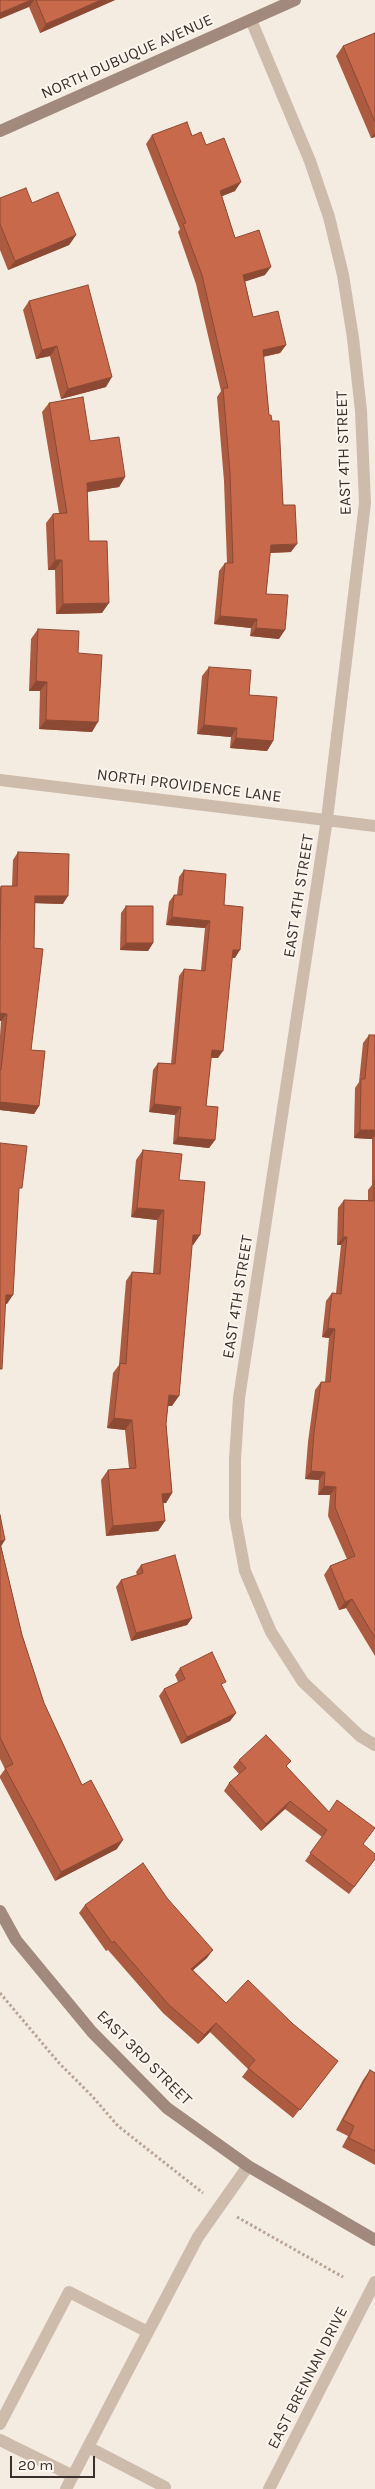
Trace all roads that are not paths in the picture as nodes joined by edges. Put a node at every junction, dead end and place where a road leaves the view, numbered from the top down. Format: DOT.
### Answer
graph roads {
  1 [pos="295,0"];
  2 [pos="251,20"];
  3 [pos="0,131"];
  4 [pos="0,780"];
  5 [pos="327,819"];
  6 [pos="375,826"];
  7 [pos="375,1745"];
  8 [pos="0,1911"];
  9 [pos="248,2166"];
  10 [pos="375,2240"];
  11 [pos="375,2282"];
  12 [pos="148,2332"];
  13 [pos="0,2424"];
  14 [pos="0,2440"];
  15 [pos="88,2447"];
  16 [pos="73,2476"];
  17 [pos="166,2487"];
  18 [pos="66,2489"];
  19 [pos="269,2489"];
  1 -- 2 [label="street, NORTH DUBUQUE AVENUE"];
  2 -- 3 [label="street, NORTH DUBUQUE AVENUE"];
  2 -- 5 [label="street, EAST 4TH STREET"];
  4 -- 5 [label="street, NORTH PROVIDENCE LANE"];
  5 -- 6 [label="street, NORTH PROVIDENCE LANE"];
  5 -- 7 [label="street, EAST 4TH STREET"];
  8 -- 9 [label="street, EAST 3RD STREET"];
  9 -- 10 [label="street, EAST 3RD STREET"];
  9 -- 12 [label="street"];
  11 -- 19 [label="street, EAST BRENNAN DRIVE"];
  12 -- 13 [label="street"];
  12 -- 15 [label="street"];
  14 -- 16 [label="street"];
  15 -- 16 [label="street"];
  15 -- 17 [label="street"];
  16 -- 18 [label="street"];
}
